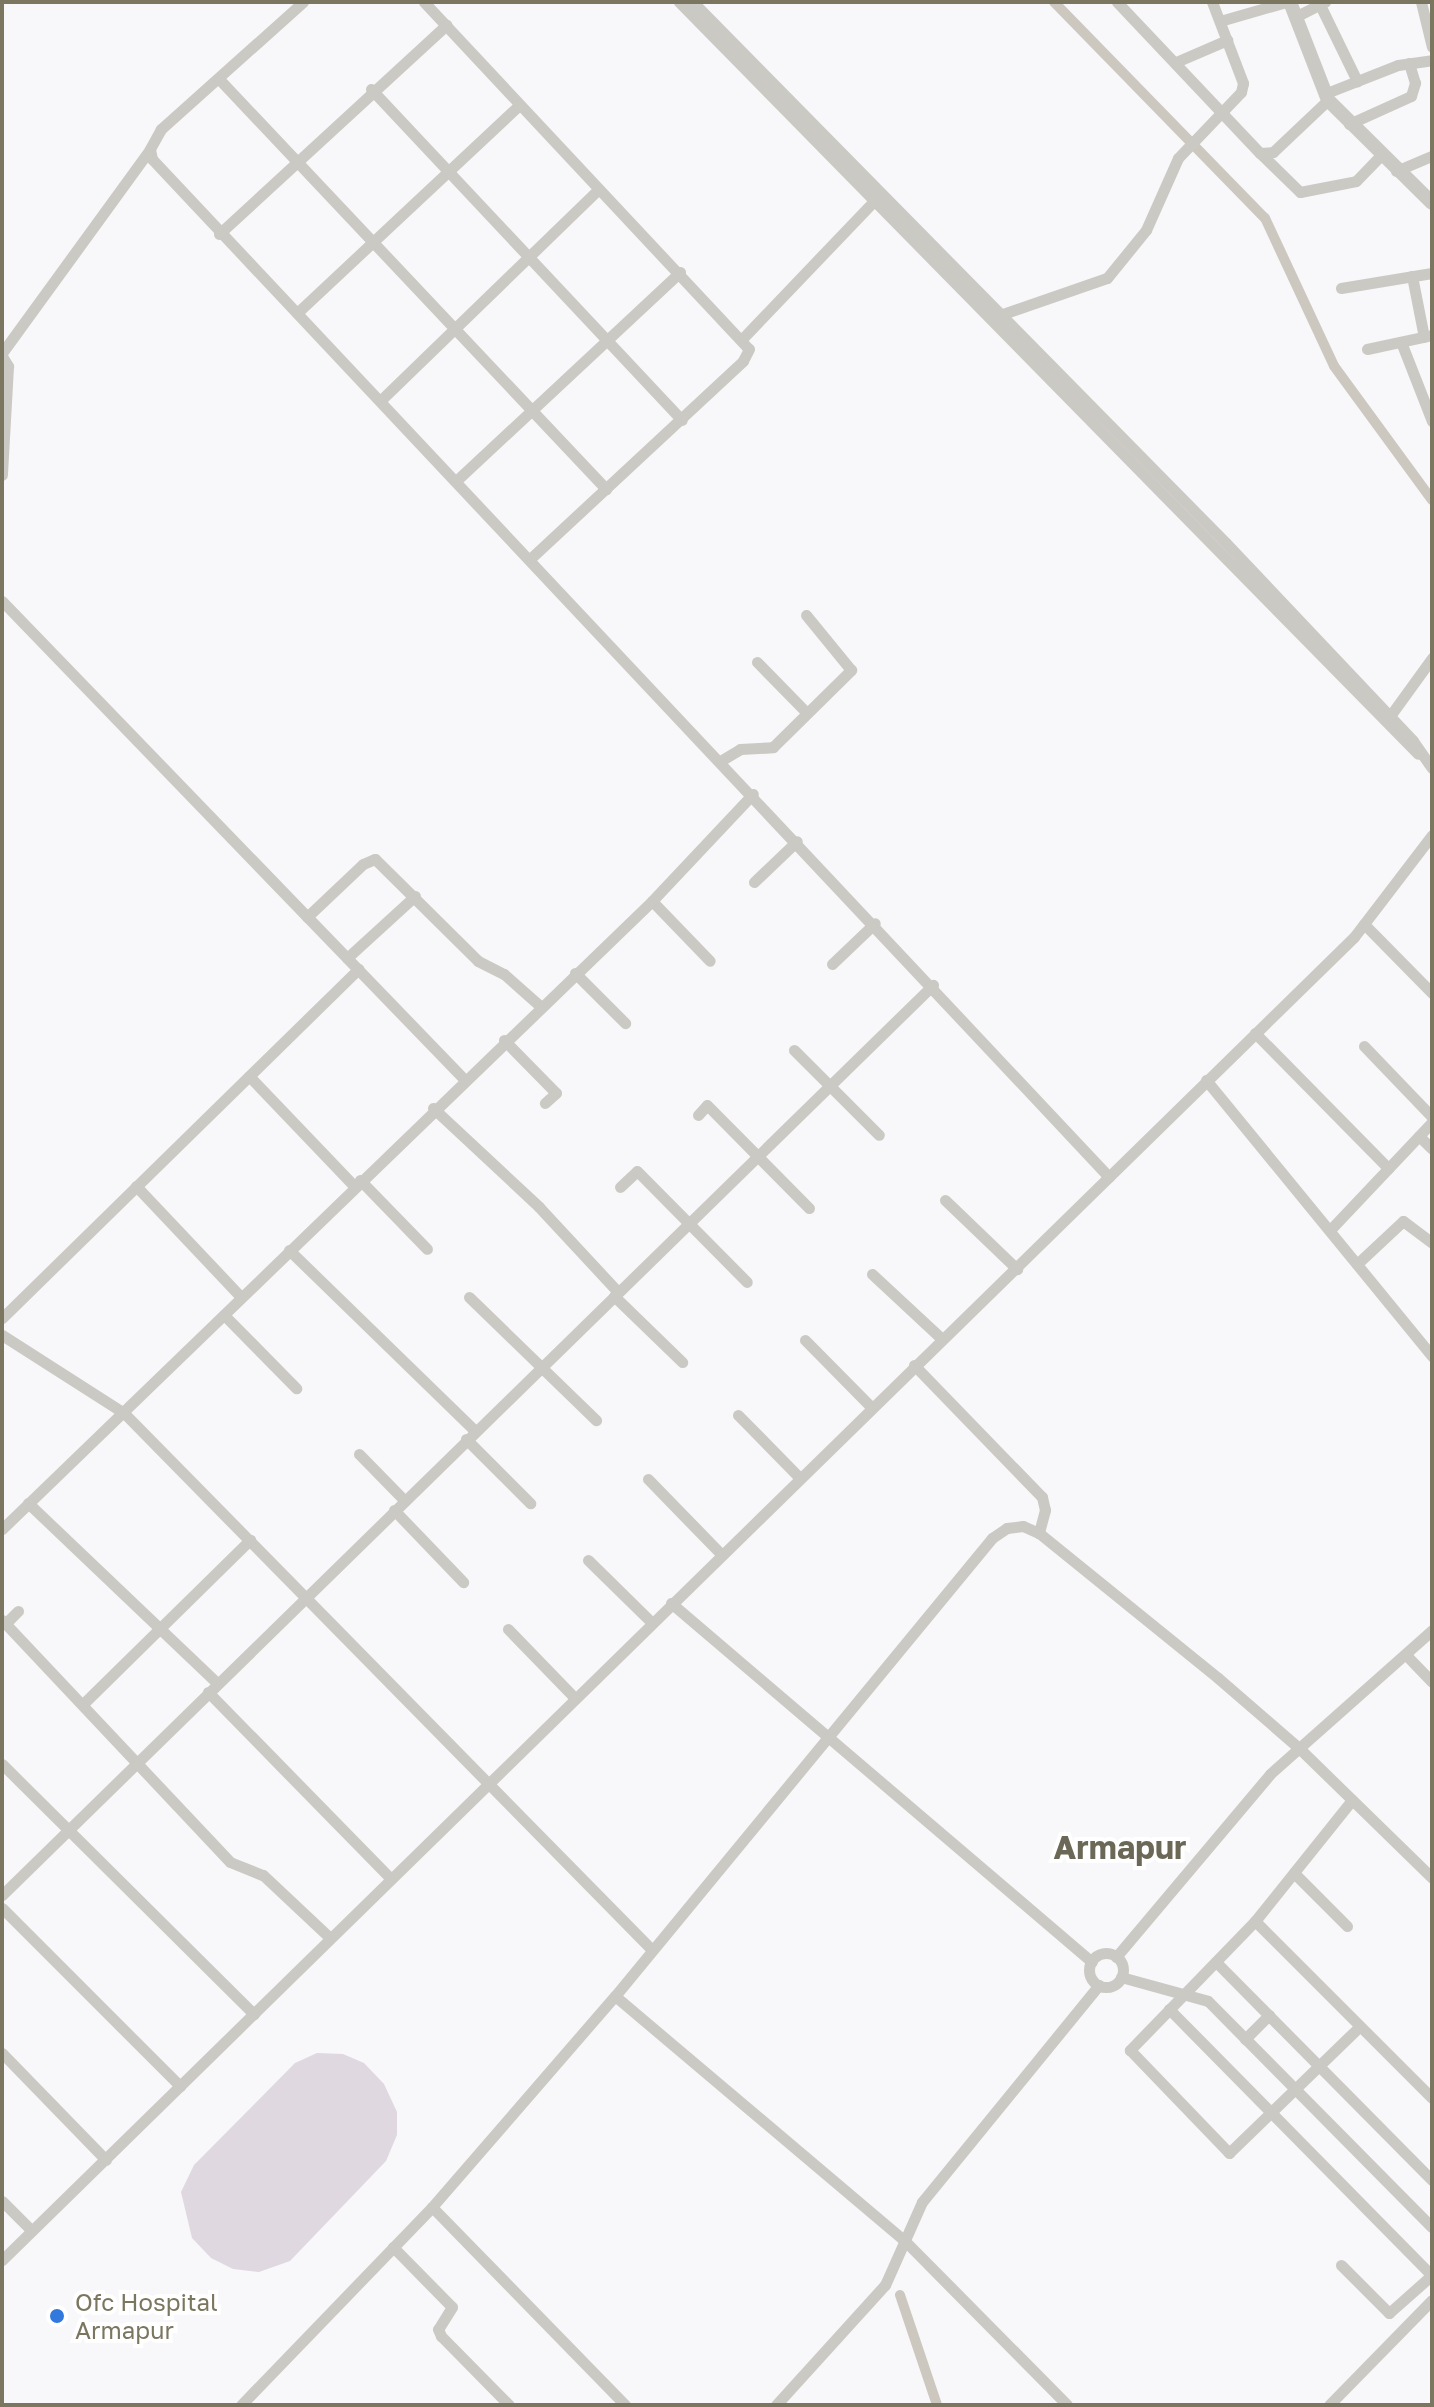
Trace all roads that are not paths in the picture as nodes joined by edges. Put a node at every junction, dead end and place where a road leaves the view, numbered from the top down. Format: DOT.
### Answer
graph roads {
  1 [pos="303,2"];
  2 [pos="424,2"];
  3 [pos="679,2"];
  4 [pos="693,2"];
  5 [pos="1117,2"];
  6 [pos="1212,2"];
  7 [pos="1288,2"];
  8 [pos="1421,2"];
  9 [pos="1323,4"];
  10 [pos="1295,17"];
  11 [pos="1220,21"];
  12 [pos="446,25"];
  13 [pos="1227,40"];
  14 [pos="1432,47"];
  15 [pos="1432,60"];
  16 [pos="1176,62"];
  17 [pos="1409,63"];
  18 [pos="219,79"];
  19 [pos="1357,81"];
  20 [pos="371,89"];
  21 [pos="1326,97"];
  22 [pos="518,106"];
  23 [pos="1223,113"];
  24 [pos="1349,124"];
  25 [pos="150,149"];
  26 [pos="1260,153"];
  27 [pos="1381,155"];
  28 [pos="1432,156"];
  29 [pos="295,162"];
  30 [pos="1396,171"];
  31 [pos="445,172"];
  32 [pos="599,189"];
  33 [pos="877,198"];
  34 [pos="1432,203"];
  35 [pos="219,234"];
  36 [pos="373,241"];
  37 [pos="525,257"];
  38 [pos="680,272"];
  39 [pos="1432,273"];
  40 [pos="1412,276"];
  41 [pos="1341,288"];
  42 [pos="297,313"];
  43 [pos="1000,315"];
  44 [pos="453,328"];
  45 [pos="1428,336"];
  46 [pos="743,338"];
  47 [pos="608,339"];
  48 [pos="1401,342"];
  49 [pos="1367,349"];
  50 [pos="2,354"];
  51 [pos="381,400"];
  52 [pos="533,409"];
  53 [pos="1431,415"];
  54 [pos="682,420"];
  55 [pos="2,475"];
  56 [pos="457,480"];
  57 [pos="606,489"];
  58 [pos="531,558"];
  59 [pos="2,601"];
  60 [pos="806,615"];
  61 [pos="1432,658"];
  62 [pos="757,662"];
  63 [pos="806,712"];
  64 [pos="1390,716"];
  65 [pos="1419,754"];
  66 [pos="722,760"];
  67 [pos="1432,768"];
  68 [pos="753,794"];
  69 [pos="1432,835"];
  70 [pos="797,841"];
  71 [pos="754,882"];
  72 [pos="415,896"];
  73 [pos="652,901"];
  74 [pos="307,917"];
  75 [pos="875,923"];
  76 [pos="1364,924"];
  77 [pos="347,958"];
  78 [pos="710,961"];
  79 [pos="832,964"];
  80 [pos="358,969"];
  81 [pos="575,973"];
  82 [pos="933,985"];
  83 [pos="1432,993"];
  84 [pos="540,1006"];
  85 [pos="625,1023"];
  86 [pos="1255,1033"];
  87 [pos="504,1040"];
  88 [pos="1364,1046"];
  89 [pos="794,1050"];
  90 [pos="249,1076"];
  91 [pos="463,1078"];
  92 [pos="1206,1080"];
  93 [pos="829,1086"];
  94 [pos="545,1103"];
  95 [pos="433,1108"];
  96 [pos="698,1115"];
  97 [pos="1432,1120"];
  98 [pos="879,1135"];
  99 [pos="1419,1136"];
  100 [pos="1432,1149"];
  101 [pos="758,1156"];
  102 [pos="1388,1168"];
  103 [pos="1109,1177"];
  104 [pos="357,1183"];
  105 [pos="136,1186"];
  106 [pos="620,1187"];
  107 [pos="945,1200"];
  108 [pos="809,1208"];
  109 [pos="689,1223"];
  110 [pos="1330,1230"];
  111 [pos="1432,1243"];
  112 [pos="427,1249"];
  113 [pos="289,1250"];
  114 [pos="1357,1264"];
  115 [pos="1017,1269"];
  116 [pos="872,1274"];
  117 [pos="747,1282"];
  118 [pos="616,1294"];
  119 [pos="241,1297"];
  120 [pos="469,1297"];
  121 [pos="224,1315"];
  122 [pos="2,1318"];
  123 [pos="2,1335"];
  124 [pos="942,1339"];
  125 [pos="805,1340"];
  126 [pos="1432,1356"];
  127 [pos="682,1362"];
  128 [pos="914,1365"];
  129 [pos="540,1368"];
  130 [pos="296,1388"];
  131 [pos="871,1407"];
  132 [pos="124,1413"];
  133 [pos="738,1415"];
  134 [pos="596,1420"];
  135 [pos="470,1435"];
  136 [pos="359,1454"];
  137 [pos="799,1477"];
  138 [pos="648,1479"];
  139 [pos="404,1500"];
  140 [pos="28,1503"];
  141 [pos="530,1503"];
  142 [pos="394,1510"];
  143 [pos="2,1529"];
  144 [pos="1039,1533"];
  145 [pos="250,1540"];
  146 [pos="721,1554"];
  147 [pos="588,1560"];
  148 [pos="463,1582"];
  149 [pos="306,1598"];
  150 [pos="671,1603"];
  151 [pos="18,1611"];
  152 [pos="4,1622"];
  153 [pos="651,1622"];
  154 [pos="161,1628"];
  155 [pos="508,1629"];
  156 [pos="1432,1630"];
  157 [pos="1406,1655"];
  158 [pos="1432,1682"];
  159 [pos="212,1687"];
  160 [pos="574,1697"];
  161 [pos="84,1703"];
  162 [pos="826,1735"];
  163 [pos="1301,1750"];
  164 [pos="136,1762"];
  165 [pos="2,1764"];
  166 [pos="487,1782"];
  167 [pos="1352,1800"];
  168 [pos="66,1831"];
  169 [pos="1294,1873"];
  170 [pos="390,1878"];
  171 [pos="1432,1878"];
  172 [pos="2,1895"];
  173 [pos="2,1908"];
  174 [pos="1255,1921"];
  175 [pos="1347,1926"];
  176 [pos="330,1938"];
  177 [pos="652,1950"];
  178 [pos="1116,1957"];
  179 [pos="1092,1962"];
  180 [pos="1216,1962"];
  181 [pos="1121,1977"];
  182 [pos="1099,1985"];
  183 [pos="1187,1992"];
  184 [pos="615,1996"];
  185 [pos="1169,2009"];
  186 [pos="254,2014"];
  187 [pos="1269,2015"];
  188 [pos="1360,2026"];
  189 [pos="1245,2039"];
  190 [pos="2,2053"];
  191 [pos="1319,2065"];
  192 [pos="180,2086"];
  193 [pos="1294,2088"];
  194 [pos="1432,2098"];
  195 [pos="1271,2112"];
  196 [pos="106,2160"];
  197 [pos="1432,2180"];
  198 [pos="2,2201"];
  199 [pos="432,2207"];
  200 [pos="1432,2227"];
  201 [pos="32,2231"];
  202 [pos="903,2239"];
  203 [pos="393,2247"];
  204 [pos="2,2260"];
  205 [pos="1341,2265"];
  206 [pos="1432,2275"];
  207 [pos="1432,2300"];
  208 [pos="241,2405"];
  209 [pos="509,2405"];
  210 [pos="625,2405"];
  211 [pos="776,2405"];
  212 [pos="1067,2405"];
  213 [pos="1329,2405"];
  1 -- 18 [label="street"];
  2 -- 12 [label="street"];
  3 -- 33 [label="street"];
  4 -- 33 [label="street"];
  5 -- 16 [label="street"];
  6 -- 11 [label="street"];
  7 -- 10 [label="street"];
  7 -- 11 [label="street"];
  8 -- 14 [label="street"];
  9 -- 10 [label="street"];
  9 -- 19 [label="street"];
  10 -- 21 [label="street"];
  11 -- 13 [label="street"];
  12 -- 20 [label="street"];
  12 -- 22 [label="street"];
  13 -- 16 [label="street"];
  13 -- 23 [label="street"];
  15 -- 17 [label="street"];
  16 -- 23 [label="street"];
  17 -- 19 [label="street"];
  17 -- 24 [label="street"];
  18 -- 25 [label="street"];
  18 -- 29 [label="street"];
  19 -- 21 [label="street"];
  20 -- 29 [label="street"];
  20 -- 31 [label="street"];
  21 -- 24 [label="street"];
  21 -- 26 [label="street"];
  22 -- 31 [label="street"];
  22 -- 32 [label="street"];
  23 -- 26 [label="street"];
  23 -- 43 [label="street"];
  24 -- 27 [label="street"];
  25 -- 35 [label="street"];
  25 -- 50 [label="street"];
  26 -- 27 [label="street"];
  27 -- 30 [label="street"];
  28 -- 30 [label="street"];
  29 -- 35 [label="street"];
  29 -- 36 [label="street"];
  30 -- 34 [label="street"];
  31 -- 36 [label="street"];
  31 -- 37 [label="street"];
  32 -- 37 [label="street"];
  32 -- 38 [label="street"];
  33 -- 43 [label="street"];
  33 -- 46 [label="street"];
  33 -- 65 [label="street"];
  35 -- 42 [label="street"];
  36 -- 42 [label="street"];
  36 -- 44 [label="street"];
  37 -- 44 [label="street"];
  37 -- 47 [label="street"];
  38 -- 46 [label="street"];
  38 -- 47 [label="street"];
  39 -- 40 [label="street"];
  40 -- 41 [label="street"];
  40 -- 45 [label="street"];
  42 -- 51 [label="street"];
  43 -- 64 [label="street"];
  44 -- 51 [label="street"];
  44 -- 52 [label="street"];
  45 -- 48 [label="street"];
  46 -- 54 [label="street"];
  47 -- 52 [label="street"];
  47 -- 54 [label="street"];
  48 -- 49 [label="street"];
  48 -- 53 [label="street"];
  50 -- 55 [label="street"];
  51 -- 56 [label="street"];
  52 -- 56 [label="street"];
  52 -- 57 [label="street"];
  54 -- 57 [label="street"];
  56 -- 58 [label="street"];
  57 -- 58 [label="street"];
  58 -- 66 [label="street"];
  59 -- 74 [label="street"];
  60 -- 63 [label="street"];
  61 -- 64 [label="street"];
  62 -- 63 [label="street"];
  63 -- 66 [label="street"];
  64 -- 65 [label="street"];
  65 -- 67 [label="street"];
  66 -- 68 [label="street"];
  68 -- 70 [label="street"];
  68 -- 73 [label="street"];
  69 -- 76 [label="street"];
  70 -- 71 [label="street"];
  70 -- 75 [label="street"];
  72 -- 74 [label="street"];
  72 -- 77 [label="street"];
  72 -- 84 [label="street"];
  73 -- 78 [label="street"];
  73 -- 81 [label="street"];
  74 -- 77 [label="street"];
  75 -- 79 [label="street"];
  75 -- 82 [label="street"];
  76 -- 83 [label="street"];
  76 -- 86 [label="street"];
  77 -- 80 [label="street"];
  80 -- 90 [label="street"];
  80 -- 91 [label="street"];
  81 -- 84 [label="street"];
  81 -- 85 [label="street"];
  82 -- 93 [label="street"];
  82 -- 103 [label="street"];
  84 -- 87 [label="street"];
  86 -- 92 [label="street"];
  86 -- 102 [label="street"];
  87 -- 91 [label="street"];
  87 -- 94 [label="street"];
  88 -- 97 [label="street"];
  89 -- 93 [label="street"];
  90 -- 104 [label="street"];
  90 -- 105 [label="street"];
  91 -- 95 [label="street"];
  92 -- 103 [label="street"];
  92 -- 110 [label="street"];
  93 -- 98 [label="street"];
  93 -- 101 [label="street"];
  95 -- 104 [label="street"];
  95 -- 118 [label="street"];
  96 -- 101 [label="street"];
  97 -- 99 [label="street"];
  99 -- 100 [label="street"];
  99 -- 102 [label="street"];
  101 -- 108 [label="street"];
  101 -- 109 [label="street"];
  102 -- 110 [label="street"];
  103 -- 115 [label="street"];
  104 -- 112 [label="street"];
  104 -- 113 [label="street"];
  105 -- 119 [label="street"];
  105 -- 122 [label="street"];
  106 -- 109 [label="street"];
  107 -- 115 [label="street"];
  109 -- 117 [label="street"];
  109 -- 118 [label="street"];
  110 -- 114 [label="street"];
  111 -- 114 [label="street"];
  113 -- 119 [label="street"];
  113 -- 135 [label="street"];
  114 -- 126 [label="street"];
  115 -- 124 [label="street"];
  116 -- 124 [label="street"];
  118 -- 127 [label="street"];
  118 -- 129 [label="street"];
  119 -- 121 [label="street"];
  120 -- 129 [label="street"];
  121 -- 130 [label="street"];
  121 -- 132 [label="street"];
  123 -- 132 [label="street"];
  124 -- 128 [label="street"];
  125 -- 131 [label="street"];
  128 -- 131 [label="street"];
  128 -- 144 [label="street"];
  129 -- 134 [label="street"];
  129 -- 135 [label="street"];
  131 -- 137 [label="street"];
  132 -- 140 [label="street"];
  132 -- 145 [label="street"];
  133 -- 137 [label="street"];
  135 -- 139 [label="street"];
  135 -- 141 [label="street"];
  136 -- 139 [label="street"];
  137 -- 146 [label="street"];
  138 -- 146 [label="street"];
  139 -- 142 [label="street"];
  140 -- 143 [label="street"];
  140 -- 154 [label="street"];
  142 -- 148 [label="street"];
  142 -- 149 [label="street"];
  144 -- 162 [label="street"];
  144 -- 163 [label="street"];
  145 -- 149 [label="street"];
  145 -- 154 [label="street"];
  146 -- 150 [label="street"];
  147 -- 153 [label="street"];
  149 -- 159 [label="street"];
  149 -- 166 [label="street"];
  150 -- 153 [label="street"];
  150 -- 162 [label="street"];
  151 -- 152 [label="street"];
  152 -- 161 [label="street"];
  153 -- 160 [label="street"];
  154 -- 159 [label="street"];
  154 -- 161 [label="street"];
  155 -- 160 [label="street"];
  156 -- 157 [label="street"];
  157 -- 158 [label="street"];
  157 -- 163 [label="street"];
  159 -- 164 [label="street"];
  159 -- 170 [label="street"];
  160 -- 166 [label="street"];
  161 -- 164 [label="street"];
  162 -- 177 [label="street"];
  162 -- 179 [label="street"];
  163 -- 167 [label="street"];
  163 -- 178 [label="street"];
  164 -- 168 [label="street"];
  164 -- 176 [label="street"];
  165 -- 168 [label="street"];
  166 -- 170 [label="street"];
  166 -- 177 [label="street"];
  167 -- 169 [label="street"];
  167 -- 171 [label="street"];
  168 -- 172 [label="street"];
  168 -- 186 [label="street"];
  169 -- 174 [label="street"];
  169 -- 175 [label="street"];
  170 -- 176 [label="street"];
  173 -- 192 [label="street"];
  174 -- 180 [label="street"];
  174 -- 188 [label="street"];
  176 -- 186 [label="street"];
  177 -- 184 [label="street"];
  178 -- 179 [label="street"];
  178 -- 181 [label="street"];
  179 -- 182 [label="street"];
  180 -- 183 [label="street"];
  180 -- 187 [label="street"];
  181 -- 182 [label="street"];
  181 -- 183 [label="street"];
  182 -- 202 [label="street"];
  183 -- 185 [label="street"];
  183 -- 189 [label="street"];
  184 -- 199 [label="street"];
  184 -- 202 [label="street"];
  185 -- 195 [label="street"];
  185 -- 195 [label="street"];
  186 -- 192 [label="street"];
  187 -- 189 [label="street"];
  187 -- 191 [label="street"];
  188 -- 191 [label="street"];
  188 -- 194 [label="street"];
  189 -- 193 [label="street"];
  190 -- 196 [label="street"];
  191 -- 193 [label="street"];
  191 -- 197 [label="street"];
  192 -- 196 [label="street"];
  193 -- 195 [label="street"];
  193 -- 200 [label="street"];
  195 -- 206 [label="street"];
  196 -- 201 [label="street"];
  198 -- 201 [label="street"];
  199 -- 203 [label="street"];
  199 -- 210 [label="street"];
  201 -- 204 [label="street"];
  202 -- 211 [label="street"];
  202 -- 212 [label="street"];
  203 -- 208 [label="street"];
  203 -- 209 [label="street"];
  205 -- 206 [label="street"];
  207 -- 213 [label="street"];
}
